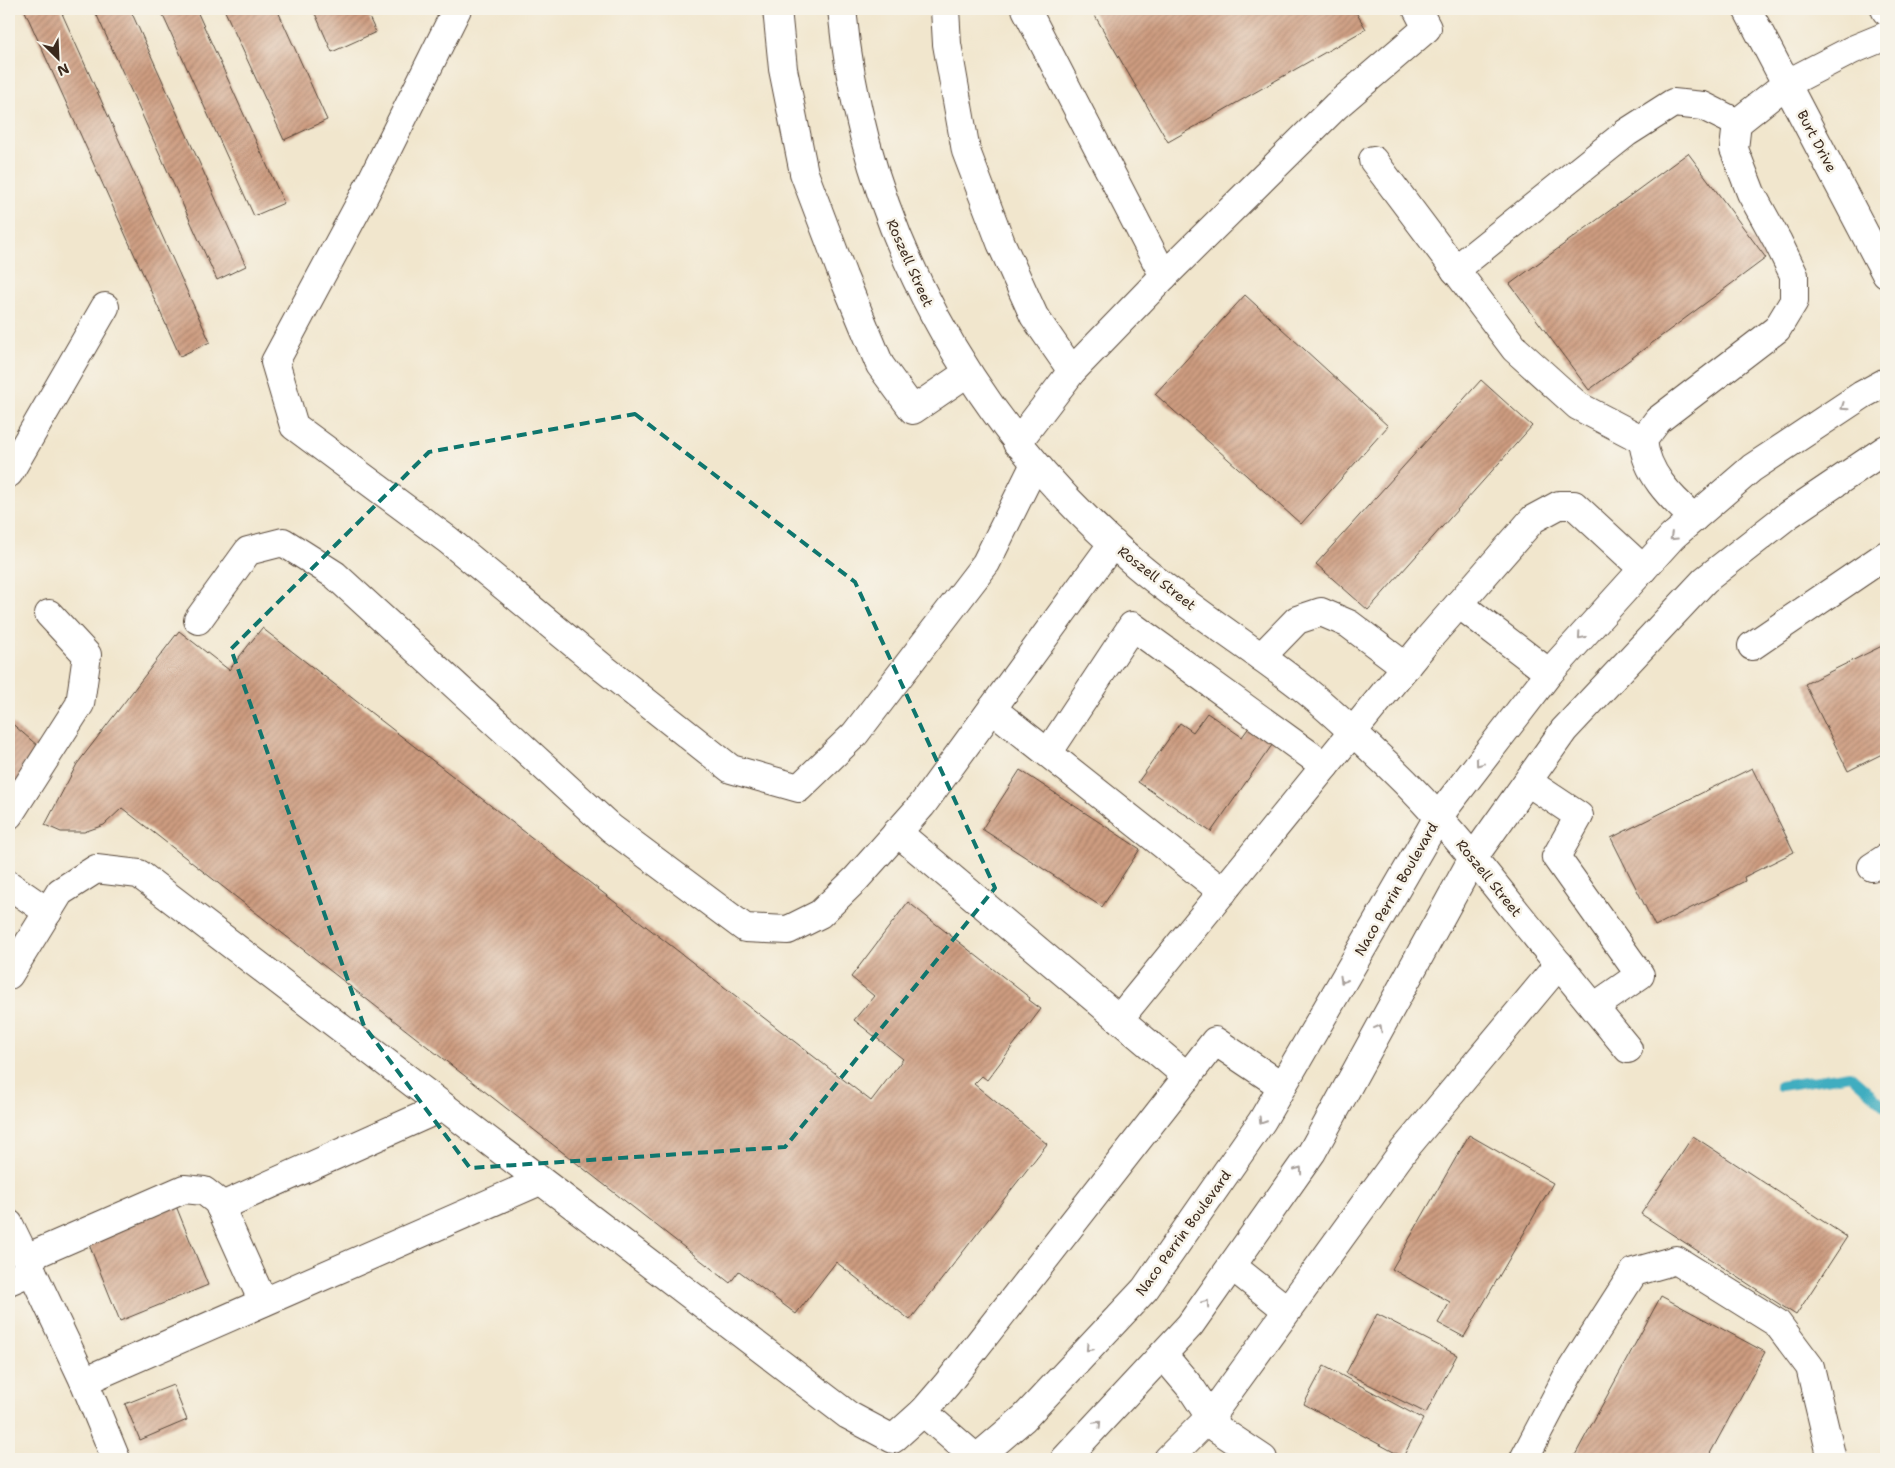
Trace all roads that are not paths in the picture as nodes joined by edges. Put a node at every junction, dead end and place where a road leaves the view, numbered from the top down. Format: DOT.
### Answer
graph roads {
  1 [pos="457,9"];
  2 [pos="777,9"];
  3 [pos="842,9"];
  4 [pos="945,9"];
  5 [pos="1026,9"];
  6 [pos="1417,9"];
  7 [pos="1747,9"];
  8 [pos="1886,36"];
  9 [pos="1786,84"];
  10 [pos="1737,123"];
  11 [pos="1373,160"];
  12 [pos="1455,270"];
  13 [pos="1886,274"];
  14 [pos="1164,276"];
  15 [pos="106,307"];
  16 [pos="1072,371"];
  17 [pos="967,373"];
  18 [pos="1886,382"];
  19 [pos="1643,440"];
  20 [pos="1017,444"];
  21 [pos="1886,449"];
  22 [pos="1036,464"];
  23 [pos="9,473"];
  24 [pos="1694,518"];
  25 [pos="1113,543"];
  26 [pos="1886,555"];
  27 [pos="1643,569"];
  28 [pos="1459,604"];
  29 [pos="49,614"];
  30 [pos="198,620"];
  31 [pos="1752,646"];
  32 [pos="1261,657"];
  33 [pos="1406,667"];
  34 [pos="1549,673"];
  35 [pos="992,709"];
  36 [pos="1352,733"];
  37 [pos="1048,753"];
  38 [pos="1325,766"];
  39 [pos="1528,782"];
  40 [pos="9,815"];
  41 [pos="1438,817"];
  42 [pos="897,832"];
  43 [pos="1473,858"];
  44 [pos="9,885"];
  45 [pos="1223,892"];
  46 [pos="48,912"];
  47 [pos="1559,964"];
  48 [pos="9,975"];
  49 [pos="1594,1007"];
  50 [pos="1119,1019"];
  51 [pos="1628,1049"];
  52 [pos="1188,1077"];
  53 [pos="1282,1086"];
  54 [pos="443,1106"];
  55 [pos="540,1181"];
  56 [pos="220,1207"];
  57 [pos="9,1224"];
  58 [pos="1232,1266"];
  59 [pos="22,1270"];
  60 [pos="263,1302"];
  61 [pos="1287,1310"];
  62 [pos="1163,1355"];
  63 [pos="84,1381"];
  64 [pos="923,1412"];
  65 [pos="1210,1417"];
  66 [pos="896,1449"];
  67 [pos="116,1459"];
  68 [pos="976,1459"];
  69 [pos="1065,1459"];
  70 [pos="1168,1459"];
  71 [pos="1263,1459"];
  72 [pos="1524,1459"];
  73 [pos="1832,1459"];
  1 -- 22 [label="main road"];
  2 -- 17 [label="main road"];
  3 -- 17 [label="main road, Roszell Street"];
  4 -- 16 [label="main road"];
  5 -- 14 [label="main road"];
  6 -- 14 [label="main road"];
  7 -- 9 [label="main road, Burt Drive"];
  8 -- 9 [label="main road"];
  9 -- 10 [label="main road"];
  9 -- 13 [label="main road, Burt Drive"];
  10 -- 12 [label="main road"];
  10 -- 19 [label="main road"];
  11 -- 12 [label="main road"];
  12 -- 19 [label="main road"];
  14 -- 16 [label="main road"];
  15 -- 23 [label="main road"];
  16 -- 20 [label="main road"];
  17 -- 20 [label="main road, Roszell Street"];
  18 -- 24 [label="main road, Naco Perrin Boulevard, one-way"];
  19 -- 24 [label="main road"];
  20 -- 22 [label="main road, Roszell Street"];
  21 -- 39 [label="main road"];
  22 -- 25 [label="main road, Roszell Street"];
  24 -- 27 [label="main road, Naco Perrin Boulevard, one-way"];
  25 -- 32 [label="main road, Roszell Street"];
  25 -- 35 [label="main road"];
  26 -- 31 [label="main road"];
  27 -- 28 [label="main road"];
  27 -- 34 [label="main road, Naco Perrin Boulevard, one-way"];
  28 -- 33 [label="main road"];
  28 -- 34 [label="main road"];
  29 -- 40 [label="main road"];
  30 -- 42 [label="main road"];
  32 -- 33 [label="main road"];
  32 -- 36 [label="main road, Roszell Street"];
  33 -- 36 [label="main road"];
  34 -- 41 [label="main road, Naco Perrin Boulevard, one-way"];
  35 -- 37 [label="main road"];
  35 -- 42 [label="main road"];
  36 -- 38 [label="main road"];
  36 -- 41 [label="main road, Roszell Street"];
  37 -- 38 [label="main road"];
  37 -- 45 [label="main road"];
  38 -- 45 [label="main road"];
  39 -- 43 [label="main road"];
  39 -- 49 [label="main road"];
  41 -- 43 [label="main road, Roszell Street"];
  41 -- 53 [label="main road, Naco Perrin Boulevard, one-way"];
  42 -- 50 [label="main road"];
  43 -- 47 [label="main road, Roszell Street"];
  58 -- 43 [label="main road, one-way"];
  44 -- 46 [label="main road"];
  45 -- 50 [label="main road"];
  46 -- 48 [label="main road"];
  46 -- 54 [label="main road"];
  47 -- 49 [label="main road, Roszell Street"];
  47 -- 61 [label="main road"];
  49 -- 51 [label="main road, Roszell Street"];
  50 -- 52 [label="main road"];
  52 -- 53 [label="main road"];
  52 -- 64 [label="main road"];
  53 -- 68 [label="main road, Naco Perrin Boulevard, one-way"];
  54 -- 55 [label="main road"];
  54 -- 56 [label="main road"];
  55 -- 60 [label="main road"];
  55 -- 66 [label="main road"];
  56 -- 59 [label="main road"];
  56 -- 60 [label="main road"];
  57 -- 59 [label="main road"];
  58 -- 61 [label="main road"];
  62 -- 58 [label="main road, one-way"];
  59 -- 63 [label="main road"];
  60 -- 63 [label="main road"];
  61 -- 65 [label="main road"];
  62 -- 65 [label="main road"];
  69 -- 62 [label="main road, one-way"];
  63 -- 67 [label="main road"];
  64 -- 66 [label="main road"];
  64 -- 68 [label="main road"];
  65 -- 70 [label="main road"];
  65 -- 71 [label="main road"];
  72 -- 73 [label="main road"];
}
